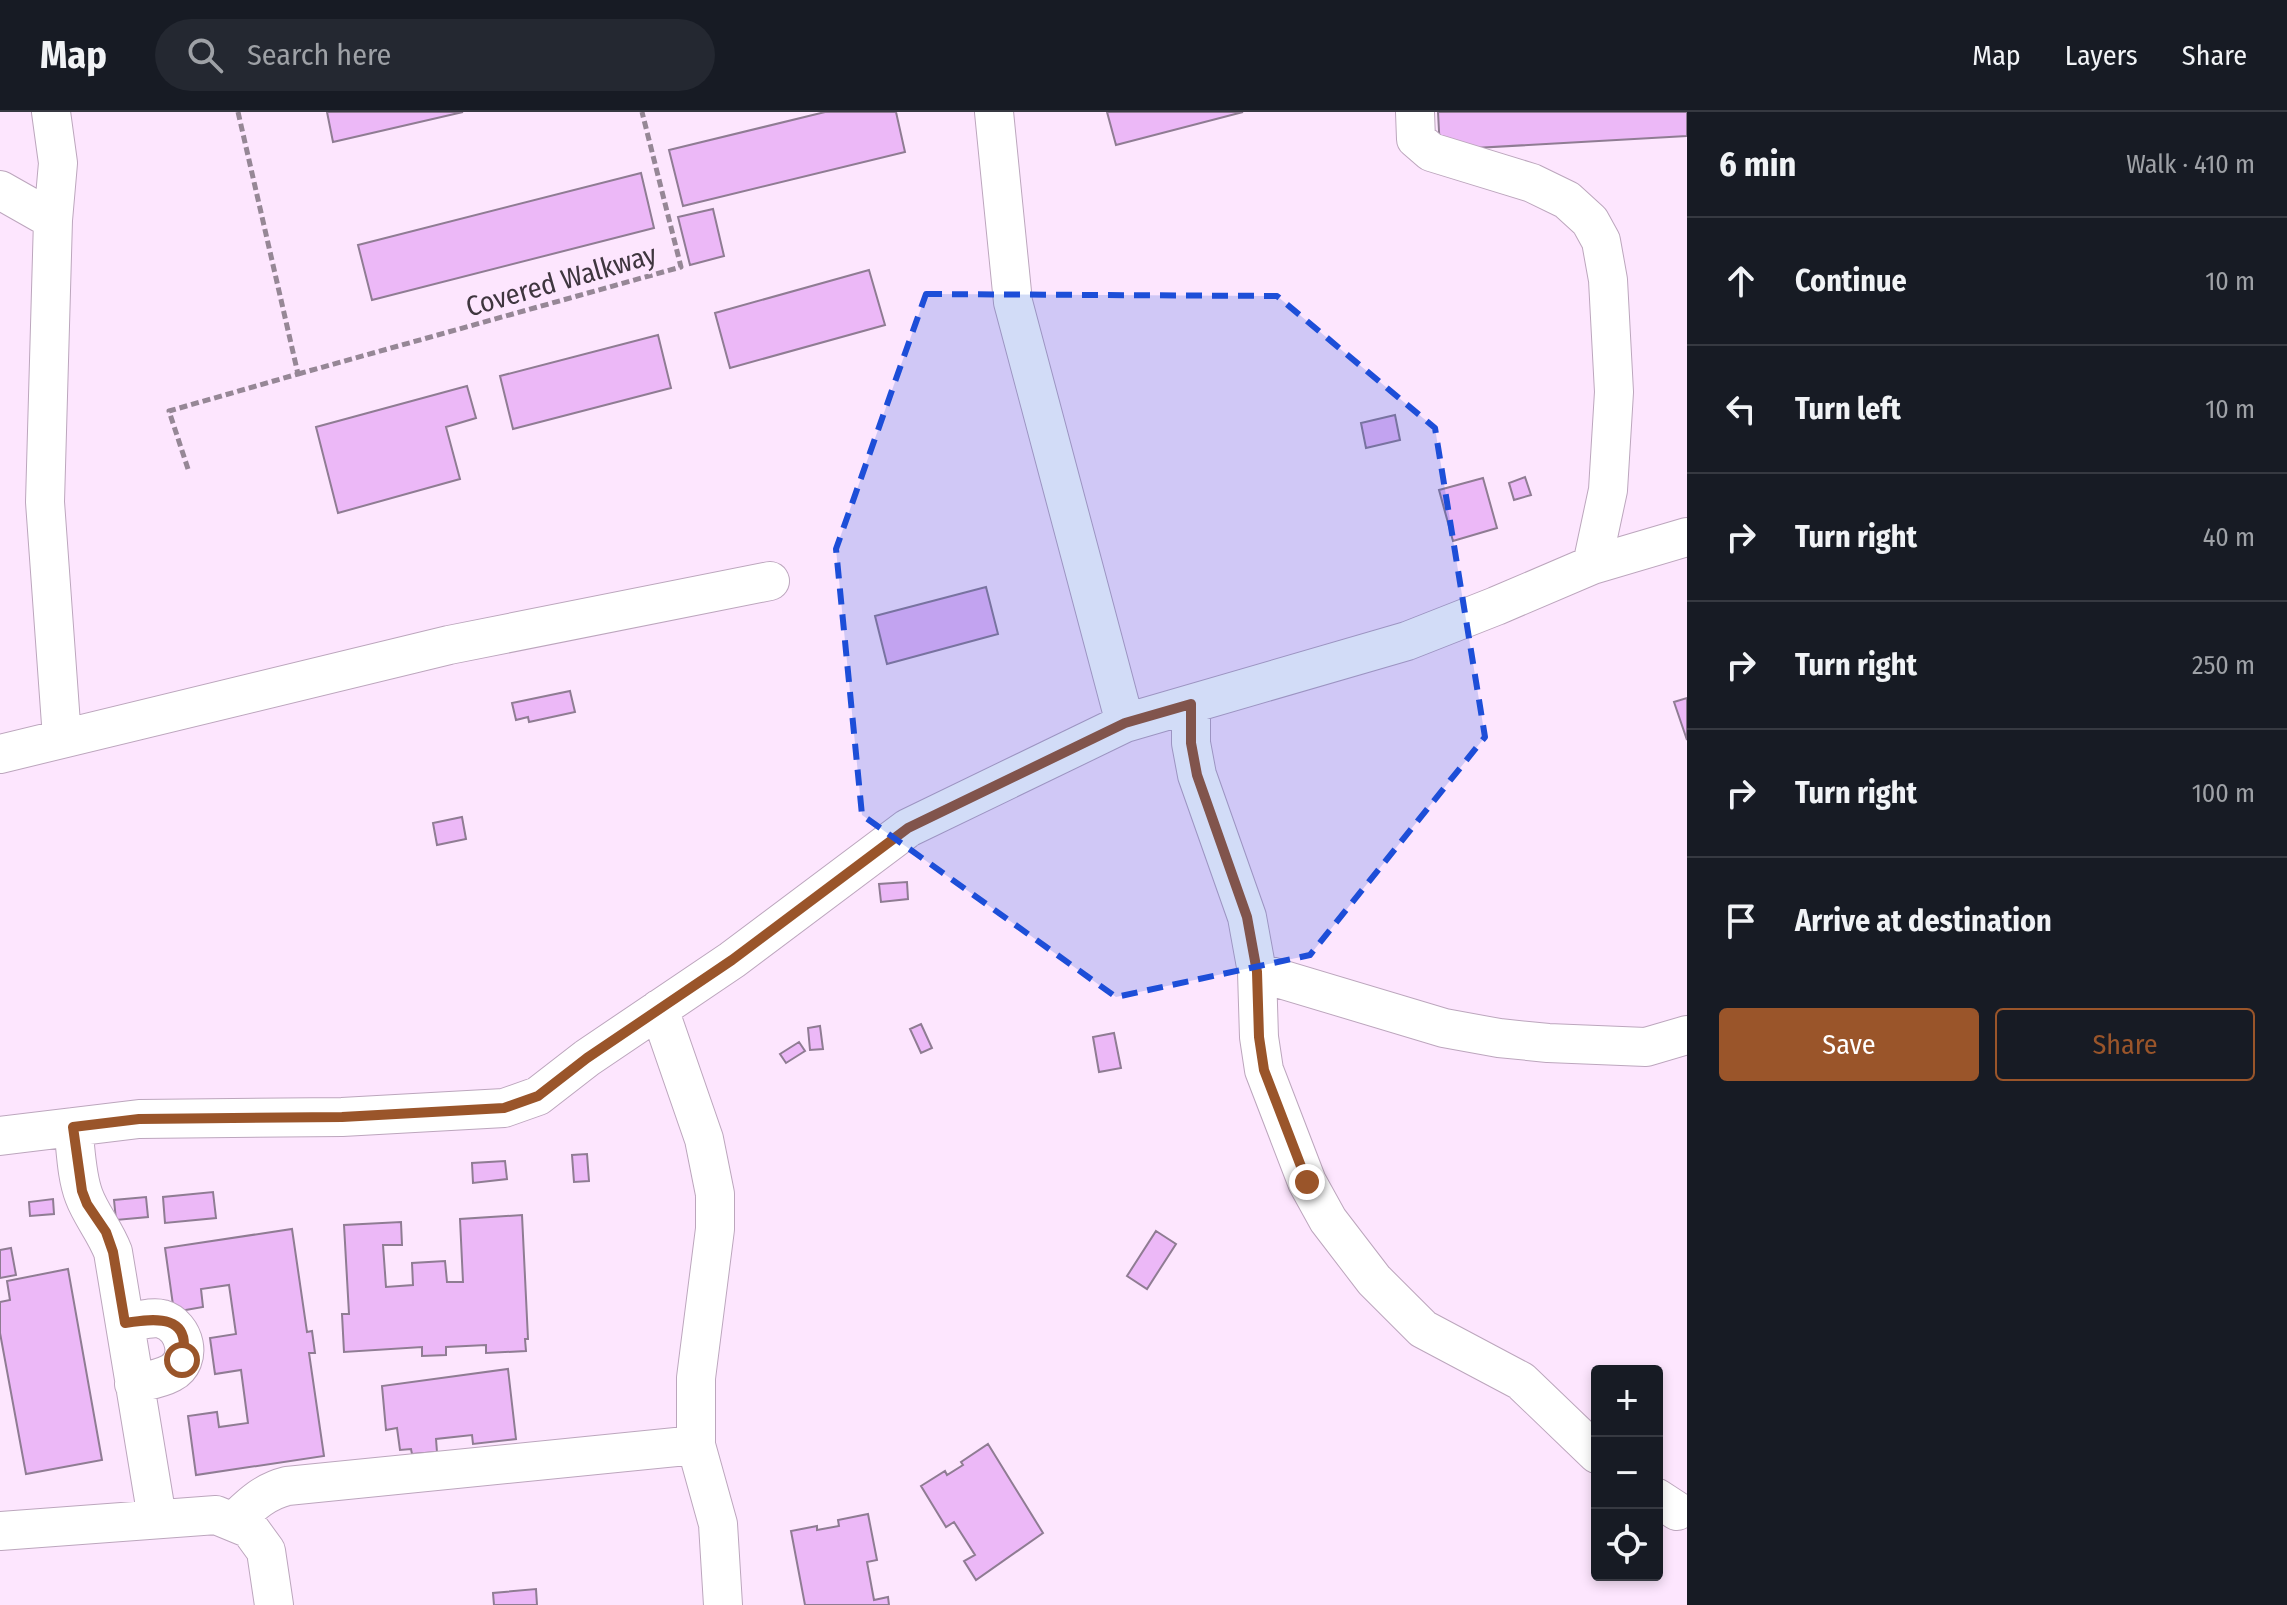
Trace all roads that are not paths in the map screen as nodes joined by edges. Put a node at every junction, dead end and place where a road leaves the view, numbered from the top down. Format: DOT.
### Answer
graph roads {
  1 [pos="51,112"];
  2 [pos="994,112"];
  3 [pos="1415,112"];
  4 [pos="5,204"];
  5 [pos="53,220"];
  6 [pos="1687,537"];
  7 [pos="1592,565"];
  8 [pos="770,581"];
  9 [pos="1191,704"];
  10 [pos="1125,723"];
  11 [pos="62,738"];
  12 [pos="0,754"];
  13 [pos="1257,972"];
  14 [pos="659,1009"];
  15 [pos="1687,1035"];
  16 [pos="73,1127"];
  17 [pos="0,1136"];
  18 [pos="125,1323"];
  19 [pos="134,1384"];
  20 [pos="696,1445"];
  21 [pos="1591,1448"];
  22 [pos="157,1518"];
  23 [pos="233,1522"];
  24 [pos="0,1531"];
  25 [pos="274,1605"];
  26 [pos="723,1605"];
  1 -- 5 [label="street"];
  2 -- 10 [label="street"];
  3 -- 7 [label="street"];
  4 -- 5 [label="street"];
  5 -- 11 [label="street"];
  6 -- 7 [label="street"];
  7 -- 9 [label="street"];
  8 -- 11 [label="street"];
  9 -- 10 [label="street"];
  9 -- 13 [label="street"];
  10 -- 14 [label="street"];
  11 -- 12 [label="street"];
  13 -- 15 [label="street"];
  13 -- 21 [label="street"];
  14 -- 16 [label="street"];
  14 -- 20 [label="street"];
  16 -- 17 [label="street"];
  16 -- 18 [label="street"];
  18 -- 19 [label="street"];
  18 -- 19 [label="street"];
  19 -- 22 [label="street"];
  20 -- 23 [label="street"];
  20 -- 26 [label="street"];
  22 -- 23 [label="street"];
  22 -- 24 [label="street"];
  23 -- 25 [label="street"];
}
